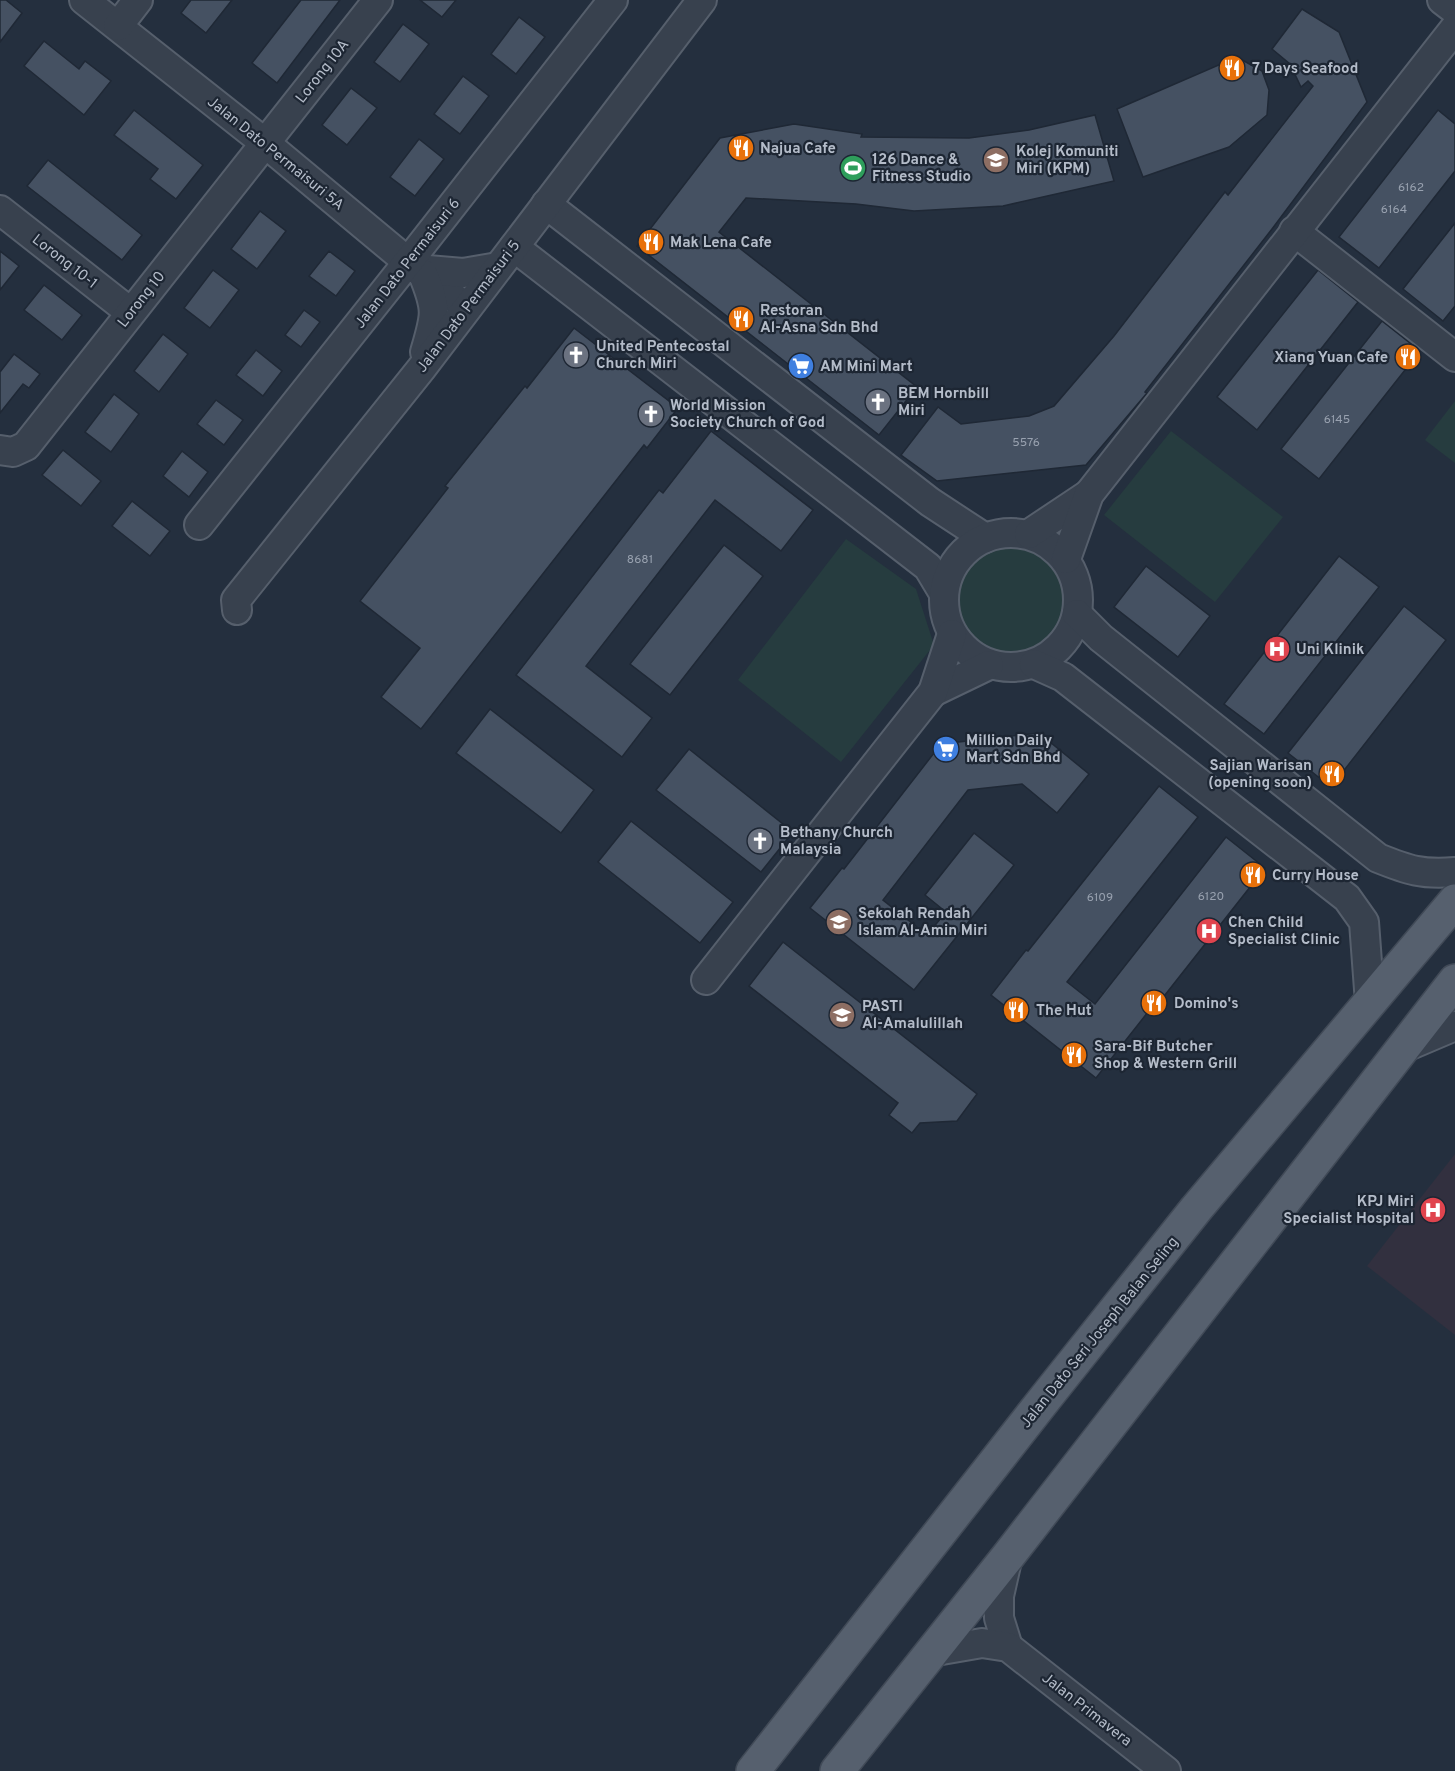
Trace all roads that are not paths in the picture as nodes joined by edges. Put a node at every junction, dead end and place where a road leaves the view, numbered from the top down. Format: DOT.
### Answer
graph roads {
  1 [pos="84,0"];
  2 [pos="138,0"];
  3 [pos="378,0"];
  4 [pos="613,0"];
  5 [pos="1442,0"];
  6 [pos="703,1"];
  7 [pos="1455,10"];
  8 [pos="118,26"];
  9 [pos="1455,28"];
  10 [pos="266,142"];
  11 [pos="546,204"];
  12 [pos="0,210"];
  13 [pos="1294,231"];
  14 [pos="506,257"];
  15 [pos="416,268"];
  16 [pos="467,308"];
  17 [pos="130,312"];
  18 [pos="1455,357"];
  19 [pos="421,369"];
  20 [pos="6,451"];
  21 [pos="1089,494"];
  22 [pos="199,525"];
  23 [pos="1029,534"];
  24 [pos="985,538"];
  25 [pos="1066,560"];
  26 [pos="943,592"];
  27 [pos="237,610"];
  28 [pos="1077,614"];
  29 [pos="952,634"];
  30 [pos="1034,664"];
  31 [pos="989,665"];
  32 [pos="933,692"];
  33 [pos="1455,872"];
  34 [pos="1455,901"];
  35 [pos="706,980"];
  36 [pos="1455,981"];
  37 [pos="1370,1003"];
  38 [pos="1455,1026"];
  39 [pos="1403,1048"];
  40 [pos="1008,1555"];
  41 [pos="1008,1647"];
  42 [pos="930,1652"];
  43 [pos="753,1771"];
  44 [pos="837,1771"];
  45 [pos="1166,1771"];
  1 -- 8 [label="street, Jalan Dato Permaisuri 5A"];
  2 -- 8 [label="street"];
  3 -- 10 [label="street, Lorong 10A"];
  4 -- 15 [label="street, Jalan Dato Permaisuri 6"];
  5 -- 7 [label="street"];
  6 -- 11 [label="street, Jalan Dato Permaisuri 5"];
  8 -- 10 [label="street, Jalan Dato Permaisuri 5A"];
  9 -- 13 [label="street"];
  10 -- 15 [label="street, Jalan Dato Permaisuri 5A"];
  10 -- 17 [label="street, Lorong 10"];
  11 -- 14 [label="street, Jalan Dato Permaisuri 5"];
  11 -- 24 [label="street"];
  12 -- 17 [label="street, Lorong 10-1"];
  13 -- 18 [label="street"];
  13 -- 21 [label="street"];
  14 -- 15 [label="street"];
  14 -- 16 [label="street, Jalan Dato Permaisuri 5"];
  14 -- 26 [label="street"];
  15 -- 16 [label="street, Jalan Dato Permaisuri 5A"];
  15 -- 19 [label="street"];
  15 -- 22 [label="street, Jalan Dato Permaisuri 6"];
  16 -- 19 [label="street, Jalan Dato Permaisuri 5"];
  17 -- 20 [label="street, Lorong 10"];
  19 -- 27 [label="street, Jalan Dato Permaisuri 5"];
  21 -- 23 [label="street"];
  21 -- 25 [label="street"];
  23 -- 24 [label="street"];
  23 -- 25 [label="street"];
  24 -- 26 [label="street"];
  25 -- 28 [label="street"];
  26 -- 29 [label="street"];
  28 -- 30 [label="street"];
  28 -- 33 [label="street"];
  29 -- 31 [label="street"];
  29 -- 32 [label="street"];
  30 -- 31 [label="street"];
  30 -- 37 [label="street"];
  31 -- 32 [label="street"];
  32 -- 35 [label="street"];
  34 -- 37 [label="main road, Jalan Dato Seri Joseph Balan Seling"];
  36 -- 39 [label="main road"];
  37 -- 43 [label="main road, Jalan Dato Seri Joseph Balan Seling"];
  38 -- 39 [label="street"];
  39 -- 40 [label="main road"];
  40 -- 41 [label="street"];
  40 -- 42 [label="main road"];
  41 -- 42 [label="street"];
  41 -- 45 [label="street, Jalan Primavera"];
  42 -- 44 [label="main road"];
}
